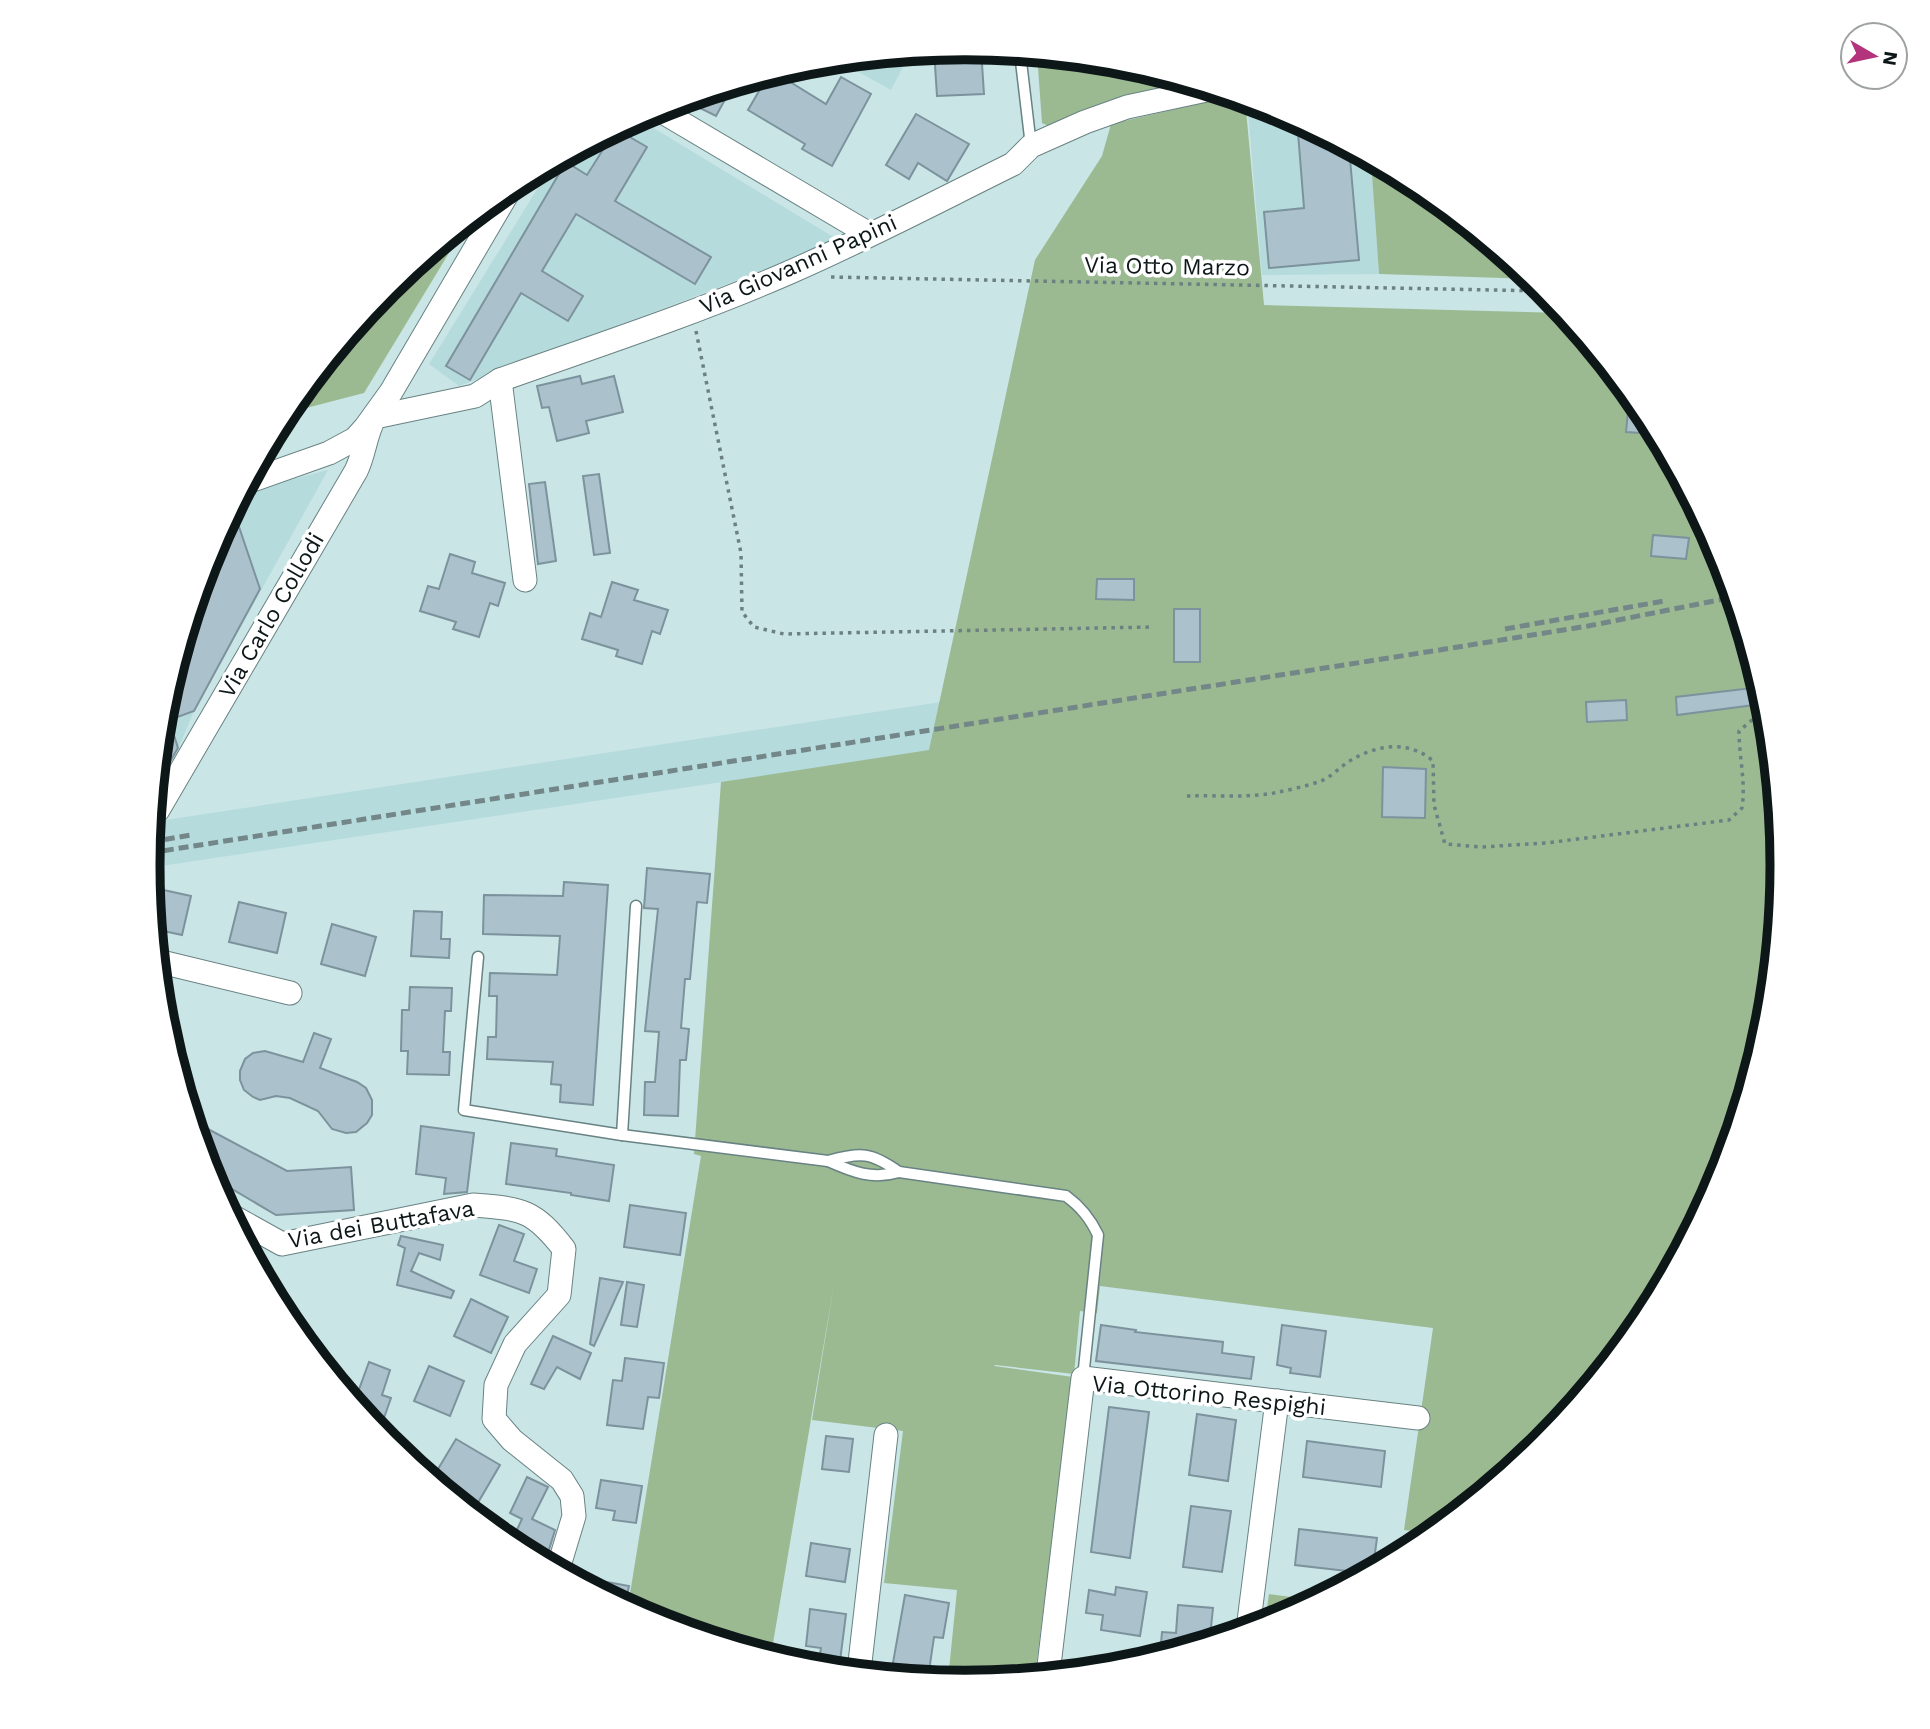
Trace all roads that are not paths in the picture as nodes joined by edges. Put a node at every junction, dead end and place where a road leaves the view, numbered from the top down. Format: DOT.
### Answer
graph roads {
  1 [pos="1021,61"];
  2 [pos="1193,93"];
  3 [pos="670,116"];
  4 [pos="1031,146"];
  5 [pos="498,209"];
  6 [pos="869,234"];
  7 [pos="500,380"];
  8 [pos="375,417"];
  9 [pos="260,477"];
  10 [pos="525,580"];
  11 [pos="163,801"];
  12 [pos="636,906"];
  13 [pos="478,957"];
  14 [pos="166,963"];
  15 [pos="290,993"];
  16 [pos="622,1135"];
  17 [pos="828,1161"];
  18 [pos="899,1172"];
  19 [pos="244,1223"];
  20 [pos="1083,1378"];
  21 [pos="1277,1401"];
  22 [pos="1418,1418"];
  23 [pos="886,1435"];
  24 [pos="560,1561"];
  25 [pos="1250,1617"];
  26 [pos="860,1663"];
  27 [pos="1049,1665"];
  1 -- 4 [label="lane"];
  2 -- 4 [label="street, Via Giovanni Papini"];
  3 -- 6 [label="street"];
  4 -- 6 [label="street, Via Giovanni Papini"];
  5 -- 8 [label="street"];
  6 -- 7 [label="street, Via Giovanni Papini"];
  7 -- 8 [label="street, Via Giovanni Papini"];
  7 -- 10 [label="street"];
  8 -- 9 [label="street"];
  8 -- 11 [label="street, Via Carlo Collodi"];
  12 -- 16 [label="lane"];
  13 -- 16 [label="lane"];
  14 -- 15 [label="street"];
  16 -- 17 [label="lane"];
  17 -- 18 [label="lane"];
  17 -- 18 [label="lane"];
  18 -- 20 [label="lane"];
  19 -- 24 [label="street, Via dei Buttafava"];
  20 -- 21 [label="street, Via Ottorino Respighi"];
  20 -- 27 [label="street, Via Ottorino Respighi"];
  21 -- 22 [label="street, Via Ottorino Respighi"];
  21 -- 25 [label="street"];
  23 -- 26 [label="street"];
}
